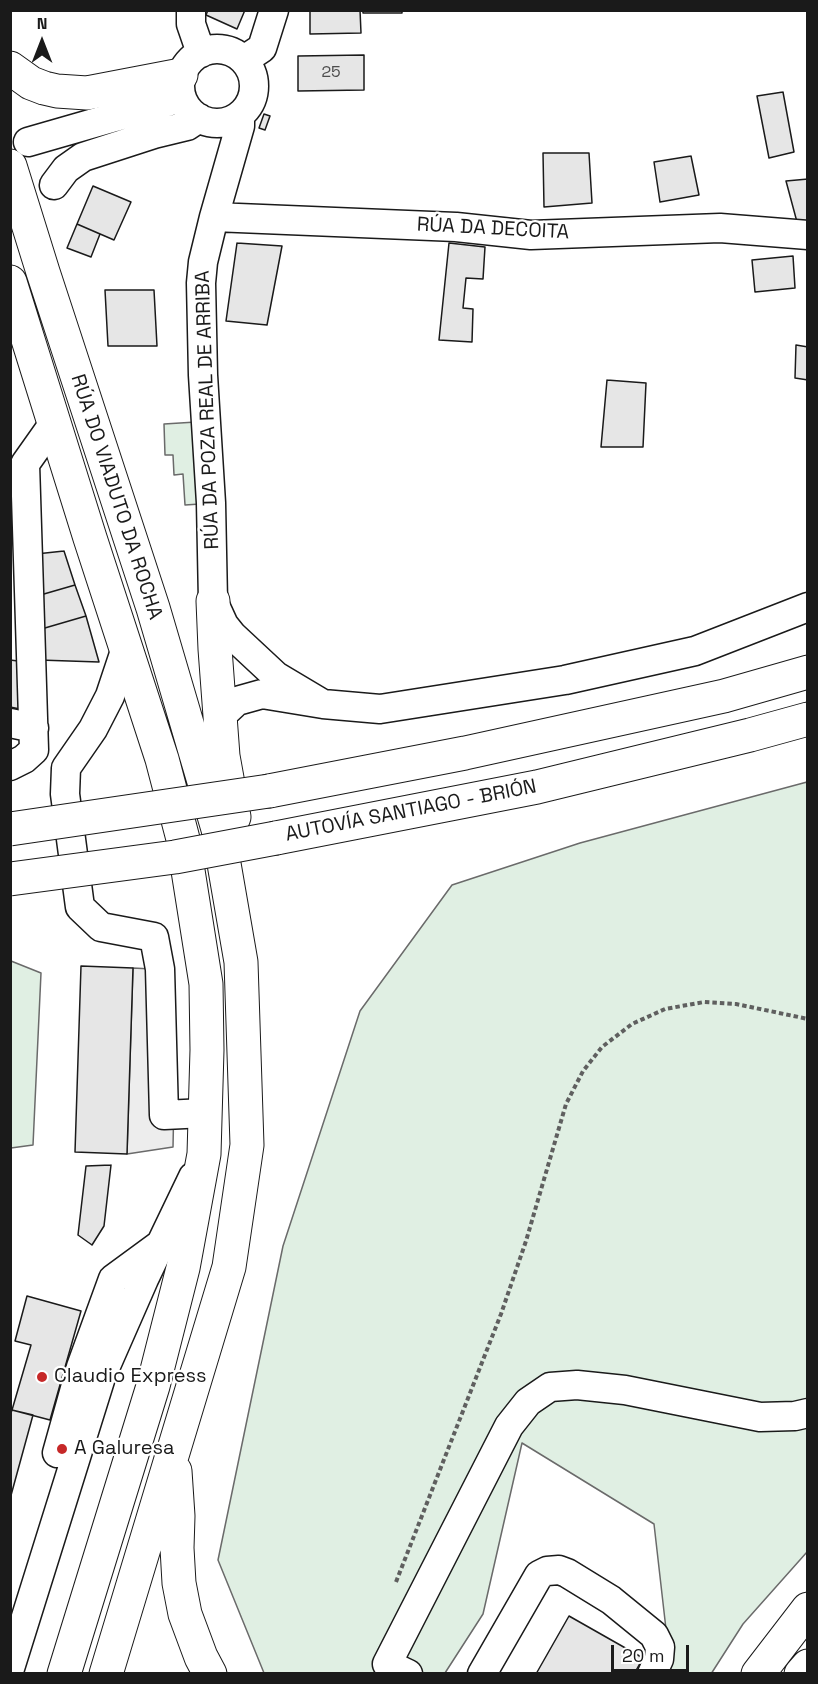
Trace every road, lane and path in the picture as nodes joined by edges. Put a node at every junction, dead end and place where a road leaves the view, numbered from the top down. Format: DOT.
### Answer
graph roads {
  1 [pos="190,10"];
  2 [pos="274,10"];
  3 [pos="244,60"];
  4 [pos="10,68"];
  5 [pos="191,86"];
  6 [pos="240,114"];
  7 [pos="19,154"];
  8 [pos="54,185"];
  9 [pos="214,217"];
  10 [pos="807,235"];
  11 [pos="10,282"];
  12 [pos="10,347"];
  13 [pos="43,387"];
  14 [pos="54,423"];
  15 [pos="18,461"];
  16 [pos="10,491"];
  17 [pos="213,602"];
  18 [pos="807,607"];
  19 [pos="126,648"];
  20 [pos="807,672"];
  21 [pos="322,704"];
  22 [pos="221,716"];
  23 [pos="807,719"];
  24 [pos="22,725"];
  25 [pos="10,766"];
  26 [pos="10,829"];
  27 [pos="10,879"];
  28 [pos="232,906"];
  29 [pos="807,1019"];
  30 [pos="205,1113"];
  31 [pos="204,1154"];
  32 [pos="807,1413"];
  33 [pos="173,1452"];
  34 [pos="393,1588"];
  35 [pos="807,1609"];
  36 [pos="807,1665"];
  37 [pos="10,1668"];
  38 [pos="64,1674"];
  39 [pos="106,1674"];
  40 [pos="210,1674"];
  41 [pos="408,1674"];
  42 [pos="482,1674"];
  43 [pos="652,1674"];
  44 [pos="758,1674"];
  45 [pos="801,1674"];
  1 -- 5 [label="street"];
  2 -- 3 [label="street"];
  3 -- 5 [label="street"];
  3 -- 6 [label="street"];
  4 -- 5 [label="highway"];
  5 -- 6 [label="street"];
  5 -- 7 [label="street"];
  5 -- 8 [label="street"];
  6 -- 9 [label="street, RÚA DA POZA REAL DE ARRIBA"];
  7 -- 28 [label="highway, RÚA DO VIADUTO DA ROCHA"];
  9 -- 10 [label="street, RÚA DA DECOITA"];
  9 -- 17 [label="street, RÚA DA POZA REAL DE ARRIBA"];
  11 -- 13 [label="highway, RÚA DO VIADUTO DA ROCHA"];
  12 -- 13 [label="highway"];
  13 -- 14 [label="highway, RÚA DO VIADUTO DA ROCHA"];
  14 -- 15 [label="street"];
  14 -- 19 [label="highway, RÚA DO VIADUTO DA ROCHA"];
  15 -- 16 [label="street"];
  15 -- 24 [label="street"];
  17 -- 21 [label="street"];
  17 -- 22 [label="highway"];
  18 -- 21 [label="street"];
  19 -- 30 [label="highway, RÚA DO VIADUTO DA ROCHA"];
  19 -- 30 [label="street"];
  20 -- 26 [label="highway, bridge"];
  21 -- 22 [label="street"];
  22 -- 28 [label="highway"];
  23 -- 27 [label="highway, AUTOVÍA SANTIAGO - BRIÓN, bridge"];
  24 -- 25 [label="street"];
  28 -- 33 [label="highway, RÚA DO VIADUTO DA ROCHA"];
  29 -- 34 [label="path"];
  30 -- 31 [label="highway, RÚA DO VIADUTO DA ROCHA"];
  31 -- 37 [label="street"];
  31 -- 38 [label="highway, RÚA DO VIADUTO DA ROCHA"];
  32 -- 41 [label="street"];
  33 -- 39 [label="highway, RÚA DO VIADUTO DA ROCHA"];
  33 -- 40 [label="highway"];
  35 -- 44 [label="highway"];
  36 -- 45 [label="highway"];
  42 -- 43 [label="street"];
}
